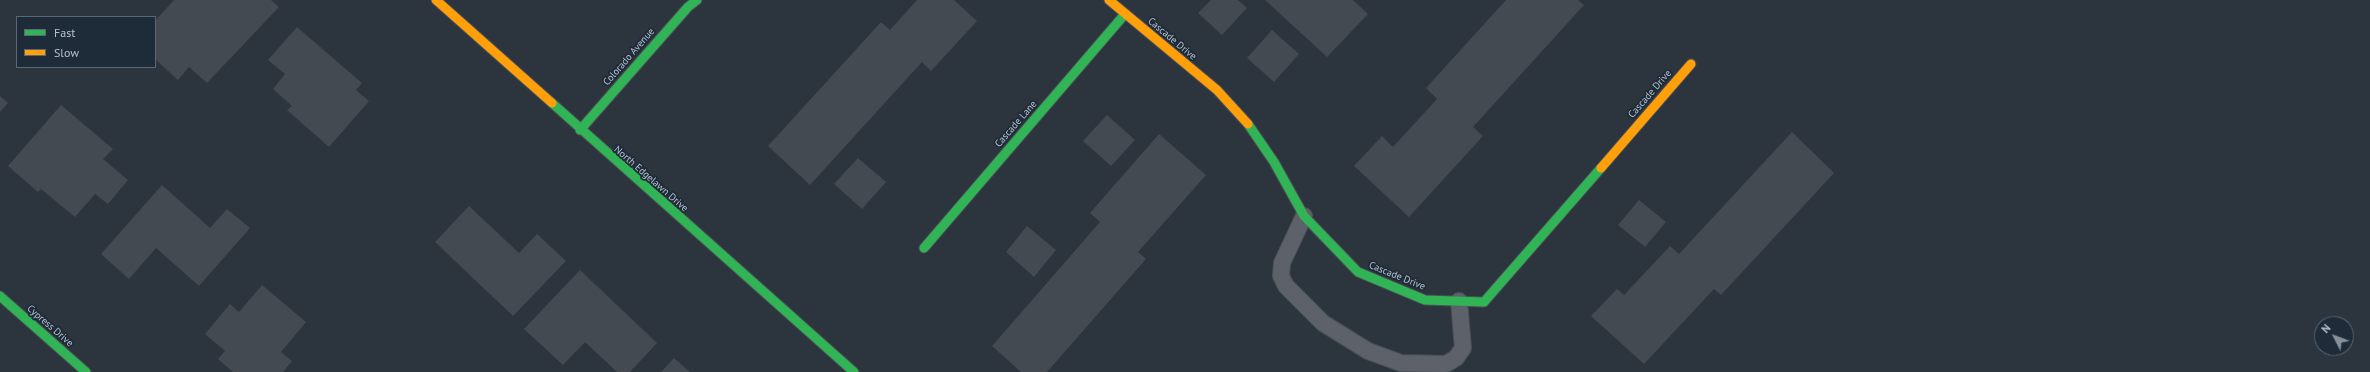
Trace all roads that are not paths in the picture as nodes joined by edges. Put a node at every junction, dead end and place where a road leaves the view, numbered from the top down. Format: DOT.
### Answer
graph roads {
  1 [pos="436,0"];
  2 [pos="697,0"];
  3 [pos="1110,0"];
  4 [pos="1124,14"];
  5 [pos="1691,64"];
  6 [pos="580,130"];
  7 [pos="1304,216"];
  8 [pos="924,248"];
  9 [pos="0,296"];
  10 [pos="1460,301"];
  11 [pos="86,372"];
  12 [pos="854,372"];
  1 -- 6 [label="street, North Edgelawn Drive"];
  2 -- 6 [label="street, Colorado Avenue"];
  3 -- 4 [label="street, Cascade Drive"];
  4 -- 7 [label="street, Cascade Drive"];
  4 -- 8 [label="street, Cascade Lane"];
  5 -- 10 [label="street, Cascade Drive"];
  6 -- 12 [label="street, North Edgelawn Drive"];
  7 -- 10 [label="street, Cascade Drive"];
  7 -- 10 [label="lane"];
  9 -- 11 [label="street, Cypress Drive"];
}
